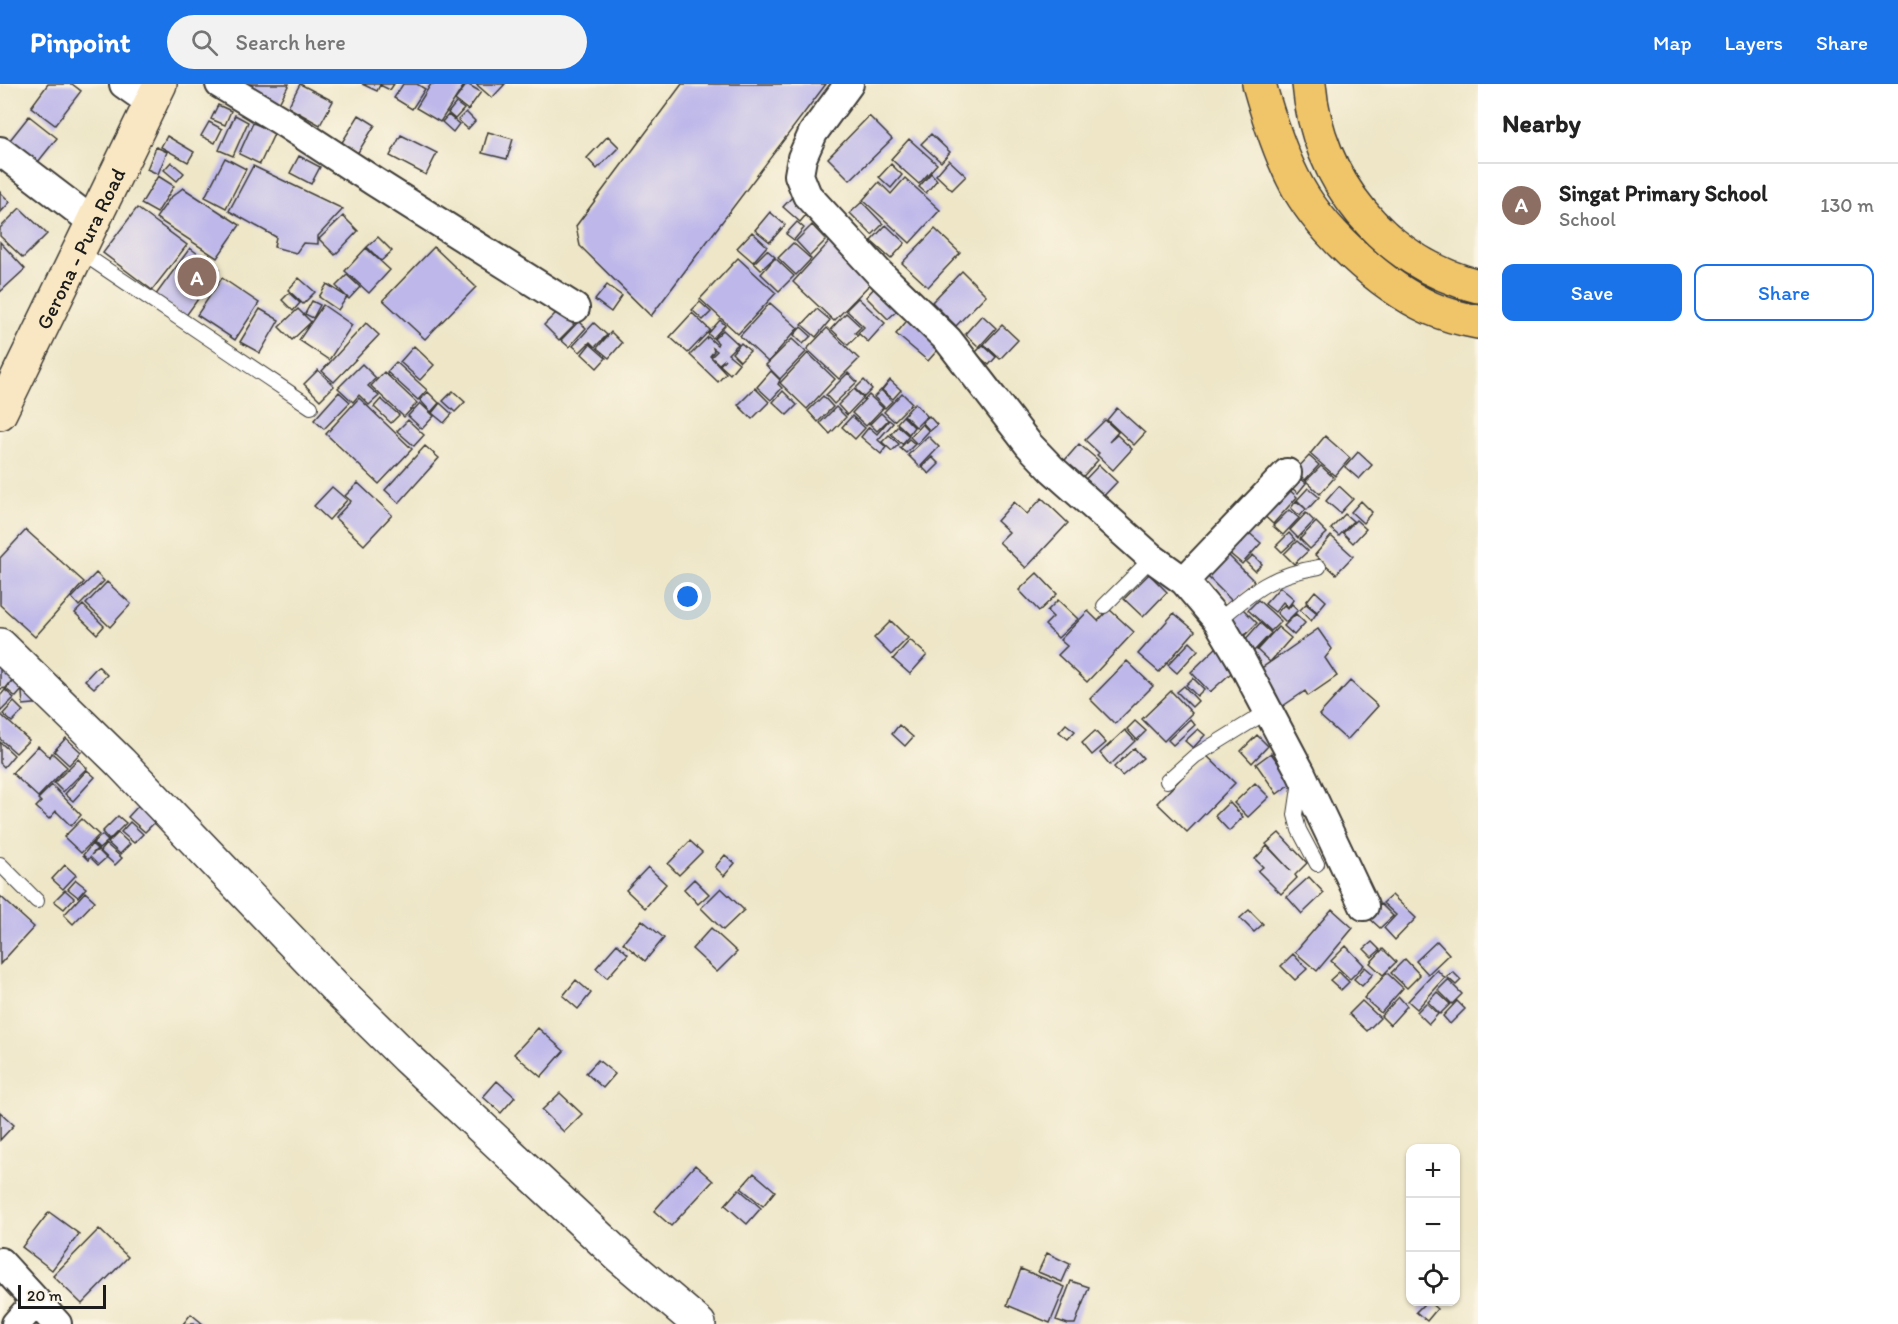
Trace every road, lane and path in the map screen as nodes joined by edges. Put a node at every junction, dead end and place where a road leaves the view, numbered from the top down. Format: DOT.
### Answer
graph roads {
  1 [pos="124,84"];
  2 [pos="220,84"];
  3 [pos="849,84"];
  4 [pos="1259,84"];
  5 [pos="1309,84"];
  6 [pos="155,93"];
  7 [pos="0,150"];
  8 [pos="93,222"];
  9 [pos="79,251"];
  10 [pos="1478,286"];
  11 [pos="575,308"];
  12 [pos="1478,322"];
  13 [pos="311,407"];
  14 [pos="0,413"];
  15 [pos="1287,473"];
  16 [pos="1152,558"];
  17 [pos="1319,567"];
  18 [pos="1184,581"];
  19 [pos="1104,606"];
  20 [pos="1218,621"];
  21 [pos="0,645"];
  22 [pos="1268,711"];
  23 [pos="1301,773"];
  24 [pos="1167,781"];
  25 [pos="0,864"];
  26 [pos="1317,864"];
  27 [pos="37,901"];
  28 [pos="1364,906"];
  29 [pos="0,1262"];
  30 [pos="36,1301"];
  31 [pos="16,1324"];
  32 [pos="57,1324"];
  33 [pos="699,1324"];
  1 -- 6 [label="street"];
  2 -- 11 [label="street"];
  3 -- 16 [label="street"];
  4 -- 12 [label="highway"];
  5 -- 10 [label="highway"];
  6 -- 8 [label="main road, Gerona - Pura Road"];
  7 -- 8 [label="street"];
  8 -- 9 [label="main road, Gerona - Pura Road"];
  9 -- 13 [label="lane"];
  9 -- 14 [label="main road, Gerona - Pura Road"];
  15 -- 18 [label="street"];
  16 -- 18 [label="street"];
  16 -- 19 [label="lane"];
  17 -- 20 [label="lane"];
  18 -- 20 [label="street"];
  20 -- 22 [label="street"];
  21 -- 33 [label="street"];
  22 -- 23 [label="street"];
  22 -- 24 [label="lane"];
  23 -- 26 [label="lane"];
  23 -- 28 [label="street"];
  25 -- 27 [label="lane"];
  29 -- 30 [label="street"];
  30 -- 31 [label="street"];
  30 -- 32 [label="street"];
}
